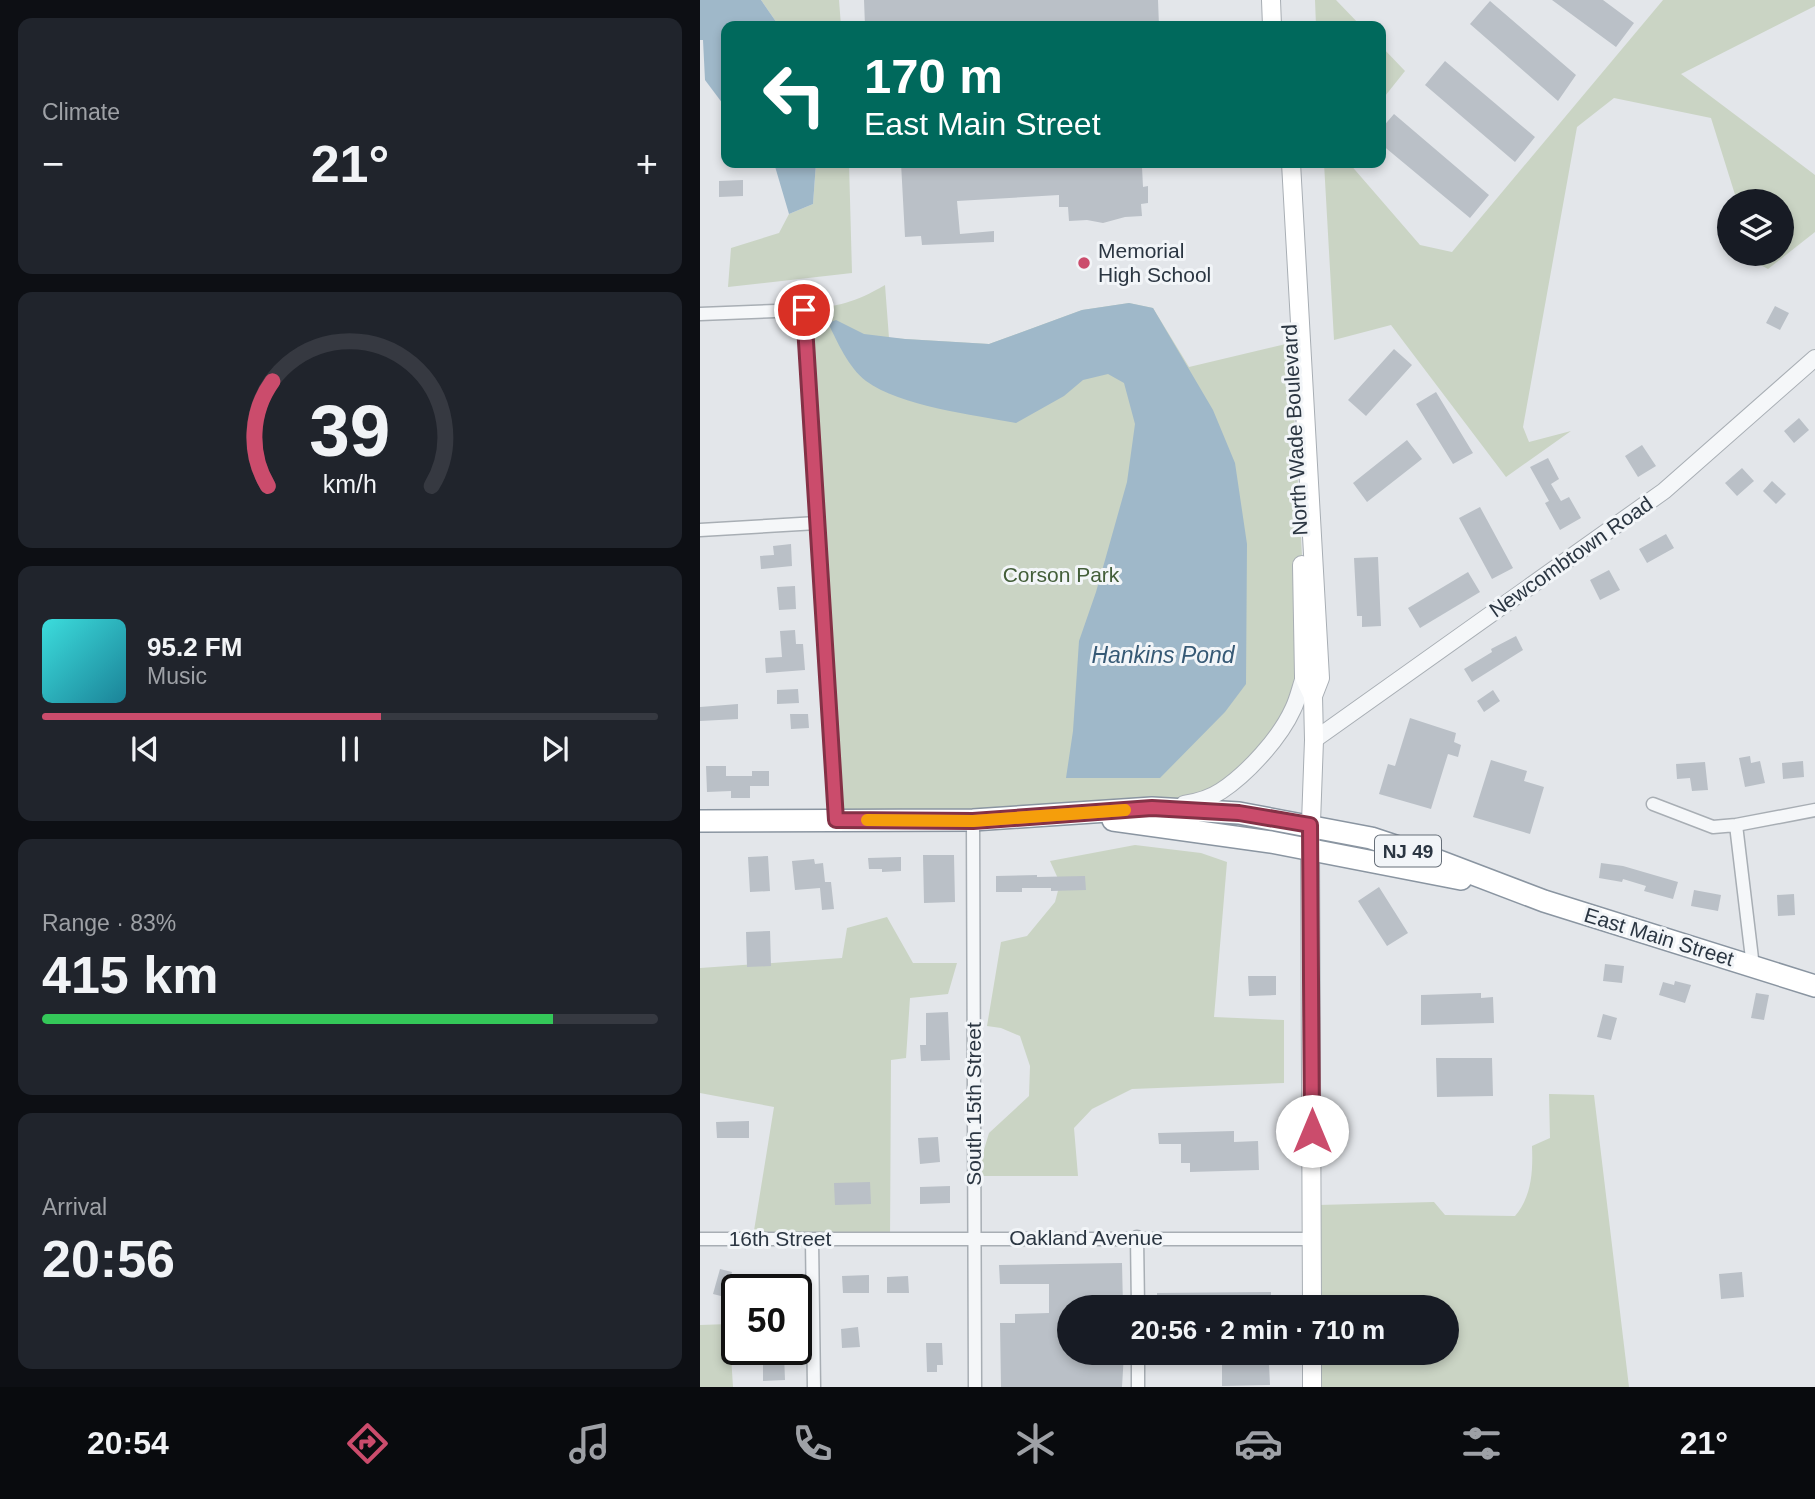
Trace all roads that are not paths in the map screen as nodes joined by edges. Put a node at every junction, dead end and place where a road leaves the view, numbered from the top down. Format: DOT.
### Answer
graph roads {
  1 [pos="1271,0"];
  2 [pos="1282,0"];
  3 [pos="1272,21"];
  4 [pos="1283,21"];
  5 [pos="1280,168"];
  6 [pos="1291,168"];
  7 [pos="700,314"];
  8 [pos="1815,358"];
  9 [pos="817,523"];
  10 [pos="700,530"];
  11 [pos="1304,677"];
  12 [pos="1313,696"];
  13 [pos="1314,740"];
  14 [pos="1653,804"];
  15 [pos="1152,808"];
  16 [pos="1815,810"];
  17 [pos="1069,815"];
  18 [pos="836,820"];
  19 [pos="700,821"];
  20 [pos="973,821"];
  21 [pos="1310,825"];
  22 [pos="1735,825"];
  23 [pos="1310,850"];
  24 [pos="1503,886"];
  25 [pos="1753,967"];
  26 [pos="1815,986"];
  27 [pos="1137,1237"];
  28 [pos="700,1239"];
  29 [pos="975,1239"];
  30 [pos="1313,1239"];
  31 [pos="812,1240"];
  32 [pos="860,1240"];
  33 [pos="1138,1295"];
  34 [pos="1312,1295"];
  35 [pos="1138,1365"];
  36 [pos="1312,1365"];
  37 [pos="814,1387"];
  38 [pos="975,1387"];
  39 [pos="1138,1387"];
  40 [pos="1312,1387"];
  1 -- 3 [label="main road"];
  2 -- 4 [label="main road"];
  5 -- 11 [label="main road, North Wade Boulevard"];
  6 -- 12 [label="main road, North Wade Boulevard"];
  7 -- 9 [label="street"];
  8 -- 13 [label="street, Newcombtown Road"];
  9 -- 10 [label="street"];
  9 -- 18 [label="street"];
  11 -- 12 [label="main road, North Wade Boulevard"];
  11 -- 15 [label="street"];
  12 -- 13 [label="main road, North Wade Boulevard"];
  13 -- 21 [label="main road, North Wade Boulevard"];
  14 -- 22 [label="street"];
  15 -- 17 [label="highway, East Main Street / NJ 49"];
  15 -- 21 [label="highway, East Main Street / NJ 49"];
  16 -- 22 [label="street"];
  17 -- 20 [label="highway, East Main Street / NJ 49"];
  17 -- 23 [label="highway, East Main Street / NJ 49"];
  18 -- 19 [label="highway, East Main Street / NJ 49"];
  18 -- 20 [label="highway, East Main Street / NJ 49"];
  20 -- 29 [label="street, South 15th Street"];
  21 -- 23 [label="main road, North Wade Boulevard"];
  21 -- 24 [label="highway, East Main Street / NJ 49"];
  22 -- 25 [label="street"];
  23 -- 24 [label="highway, East Main Street / NJ 49"];
  23 -- 30 [label="main road, North Wade Boulevard"];
  24 -- 25 [label="highway, East Main Street / NJ 49"];
  25 -- 26 [label="highway, East Main Street / NJ 49"];
  27 -- 29 [label="street, Oakland Avenue"];
  27 -- 30 [label="street, Oakland Avenue"];
  27 -- 33 [label="street"];
  28 -- 31 [label="street, 16th Street"];
  29 -- 32 [label="street, Oakland Avenue"];
  29 -- 38 [label="street, South 15th Street"];
  30 -- 34 [label="main road, North Wade Boulevard"];
  31 -- 32 [label="street, 16th Street"];
  31 -- 37 [label="street"];
  35 -- 39 [label="street"];
  36 -- 40 [label="main road"];
}
